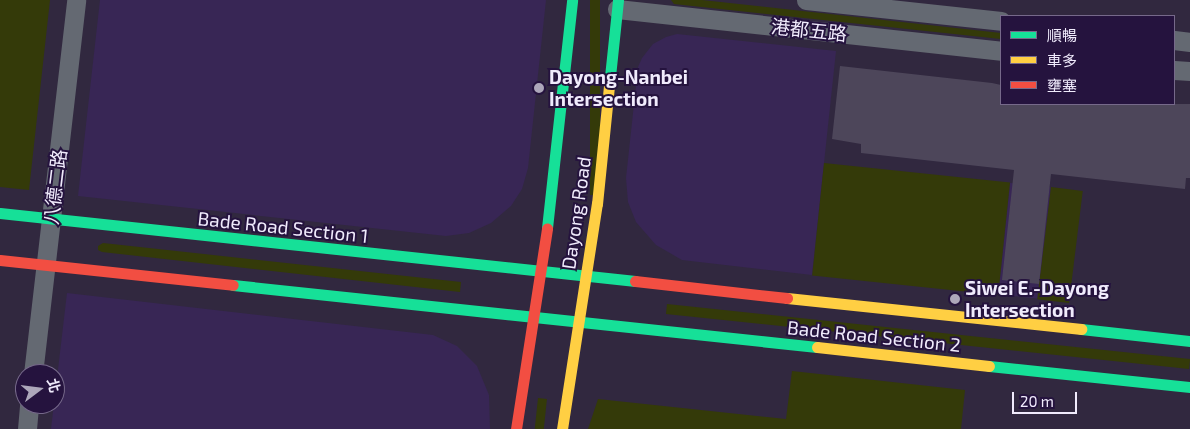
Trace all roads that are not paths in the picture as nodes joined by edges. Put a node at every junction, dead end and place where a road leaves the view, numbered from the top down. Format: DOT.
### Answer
graph roads {
  1 [pos="76,0"];
  2 [pos="572,0"];
  3 [pos="806,0"];
  4 [pos="618,4"];
  5 [pos="1000,21"];
  6 [pos="1175,40"];
  7 [pos="1190,42"];
  8 [pos="1000,51"];
  9 [pos="1175,70"];
  10 [pos="1190,71"];
  11 [pos="0,214"];
  12 [pos="51,219"];
  13 [pos="0,260"];
  14 [pos="46,264"];
  15 [pos="539,272"];
  16 [pos="562,275"];
  17 [pos="585,277"];
  18 [pos="532,317"];
  19 [pos="578,322"];
  20 [pos="1190,341"];
  21 [pos="34,364"];
  22 [pos="1190,387"];
  23 [pos="28,414"];
  24 [pos="27,429"];
  25 [pos="516,429"];
  26 [pos="562,429"];
  1 -- 12 [label="street, 八德二路"];
  2 -- 15 [label="street, Dayong Road"];
  3 -- 5 [label="street, 港都五路"];
  4 -- 8 [label="street, 港都五路"];
  4 -- 17 [label="street, Dayong Road"];
  6 -- 7 [label="street"];
  9 -- 10 [label="street"];
  11 -- 12 [label="street, Bade Road Section 1"];
  12 -- 14 [label="street, 八德二路"];
  12 -- 15 [label="street, Bade Road Section 1"];
  13 -- 14 [label="street"];
  14 -- 18 [label="street"];
  14 -- 21 [label="street, 八德二路"];
  15 -- 16 [label="street, Bade Road Section 1"];
  15 -- 18 [label="street, Dayong Road"];
  16 -- 17 [label="street, Bade Road Section 2"];
  17 -- 19 [label="street, Dayong Road"];
  17 -- 20 [label="street, Bade Road Section 2"];
  18 -- 19 [label="street, Bade Road Section 2"];
  18 -- 25 [label="street, Dayong Road"];
  19 -- 22 [label="street, Bade Road Section 2"];
  19 -- 26 [label="street, Dayong Road"];
  23 -- 24 [label="street"];
}
